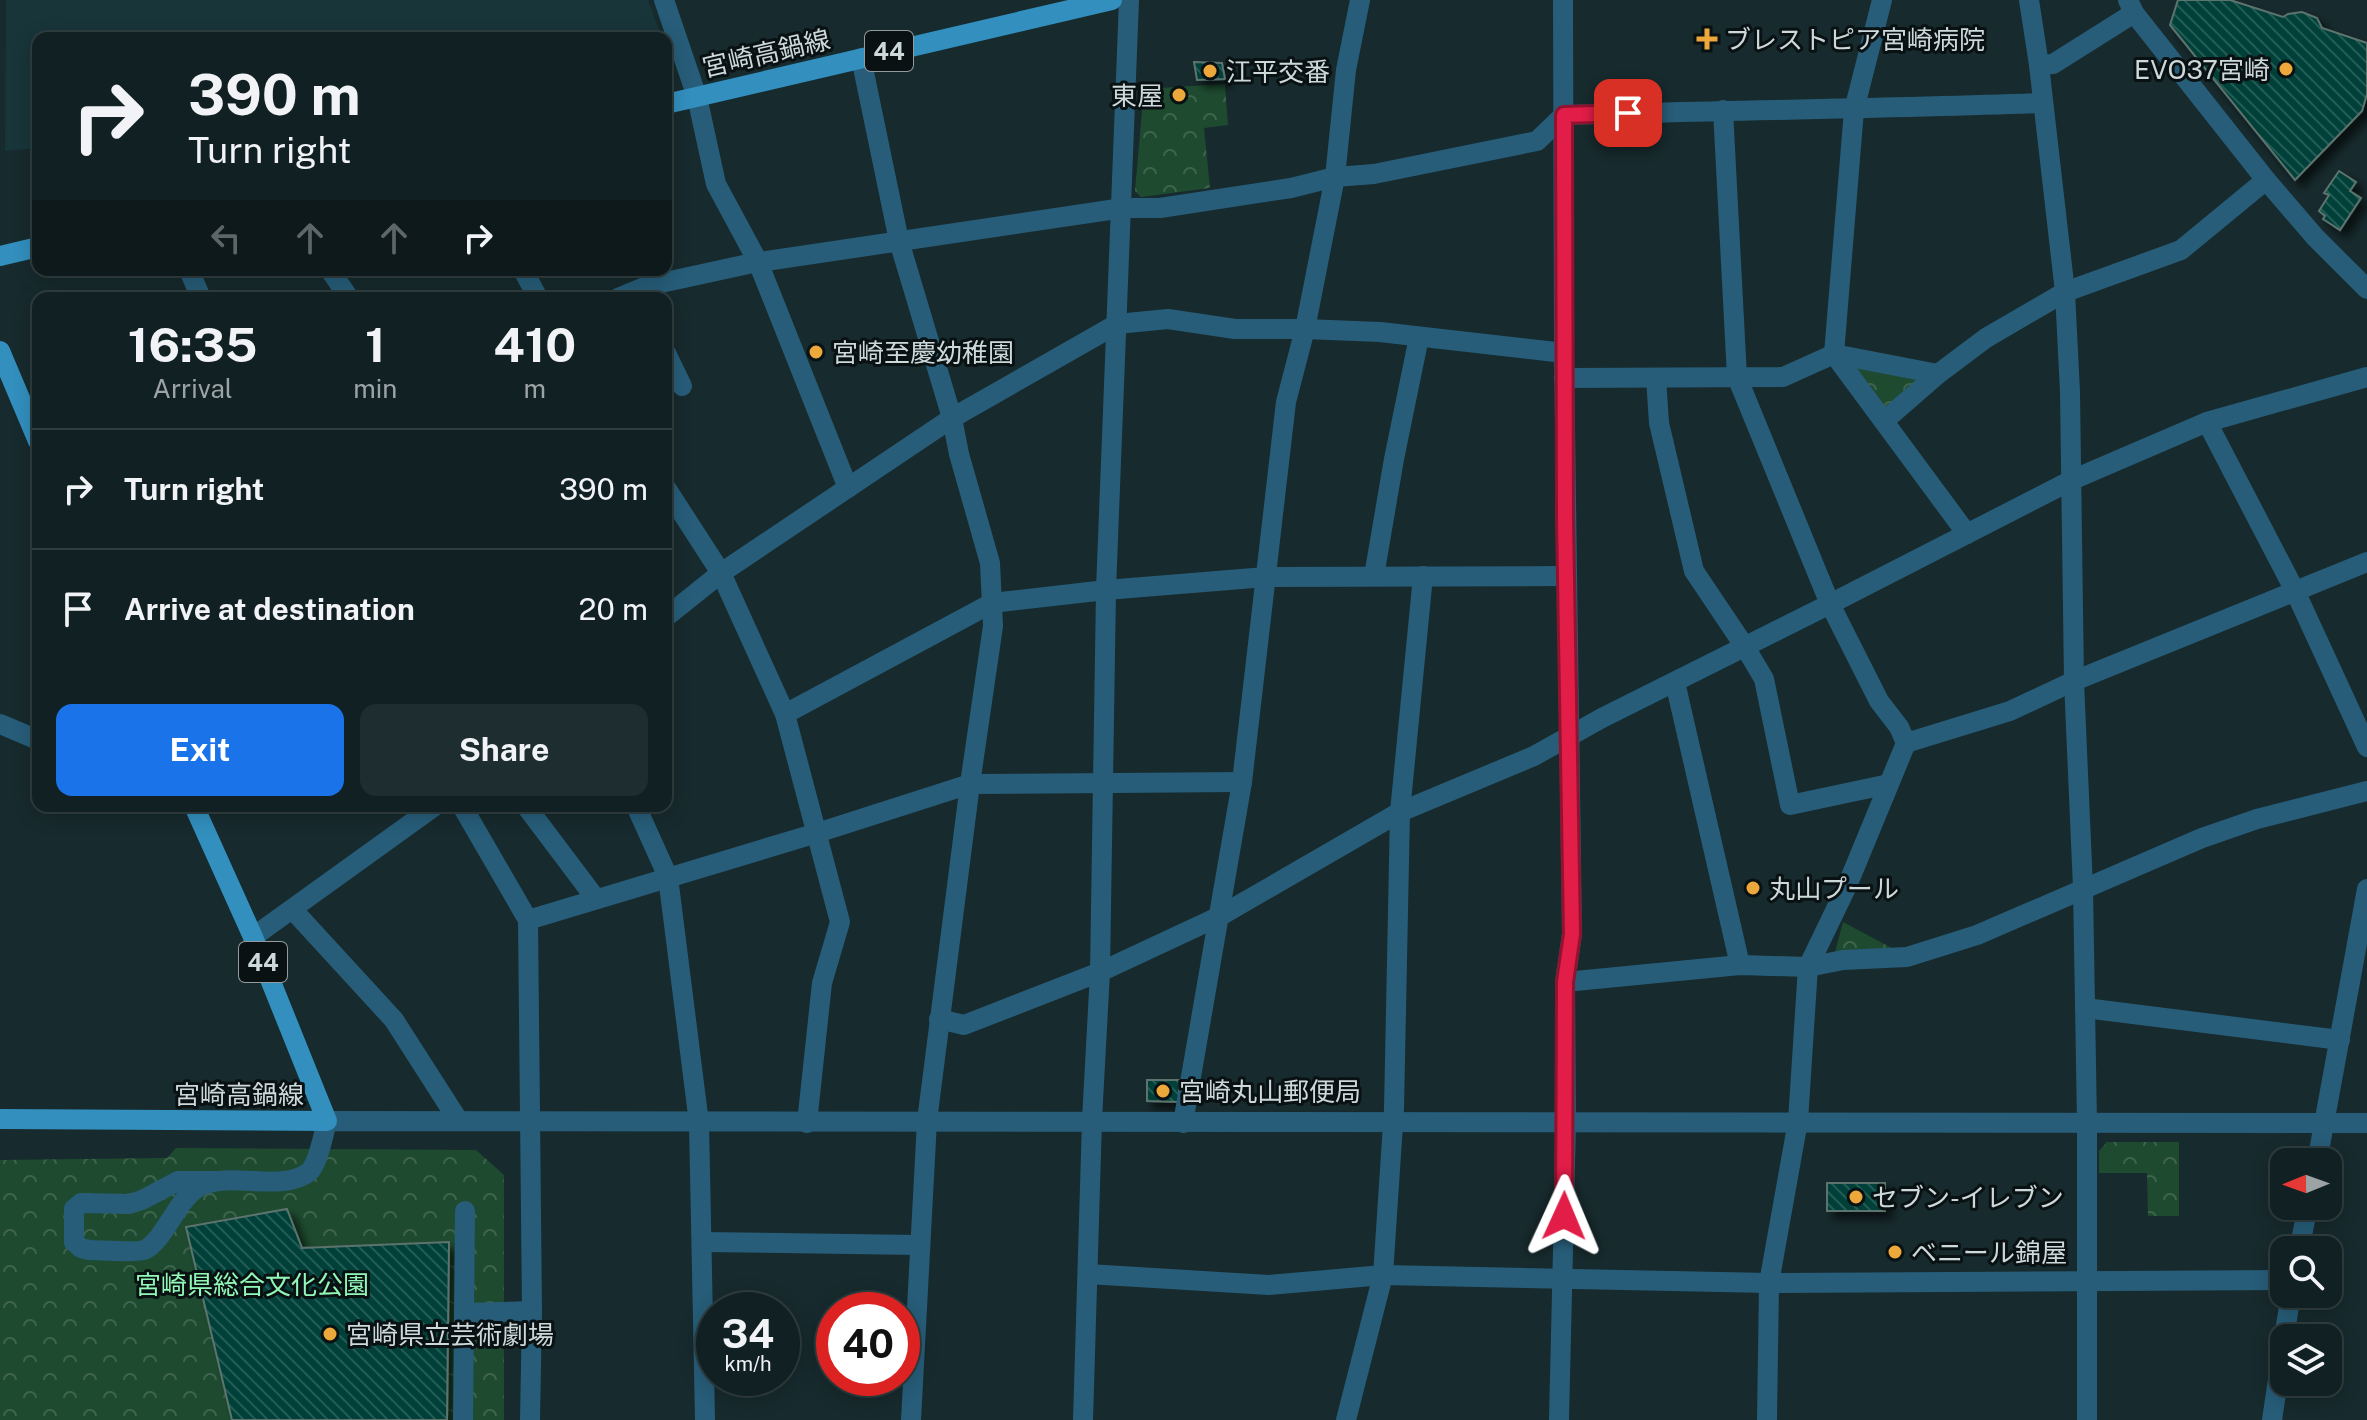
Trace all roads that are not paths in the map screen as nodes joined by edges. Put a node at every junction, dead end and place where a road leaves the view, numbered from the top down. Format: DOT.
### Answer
graph roads {
  1 [pos="664,0"];
  2 [pos="1112,0"];
  3 [pos="1129,0"];
  4 [pos="1360,0"];
  5 [pos="1563,0"];
  6 [pos="1882,0"];
  7 [pos="2029,0"];
  8 [pos="2131,6"];
  9 [pos="861,58"];
  10 [pos="2039,65"];
  11 [pos="697,97"];
  12 [pos="672,103"];
  13 [pos="2042,103"];
  14 [pos="1723,110"];
  15 [pos="1854,110"];
  16 [pos="1564,115"];
  17 [pos="1335,177"];
  18 [pos="2266,180"];
  19 [pos="1123,208"];
  20 [pos="899,241"];
  21 [pos="32,248"];
  22 [pos="0,256"];
  23 [pos="758,262"];
  24 [pos="2367,289"];
  25 [pos="637,292"];
  26 [pos="2065,292"];
  27 [pos="1117,324"];
  28 [pos="1305,329"];
  29 [pos="1419,337"];
  30 [pos="1564,353"];
  31 [pos="1834,354"];
  32 [pos="2,361"];
  33 [pos="672,365"];
  34 [pos="1938,374"];
  35 [pos="1737,377"];
  36 [pos="2367,377"];
  37 [pos="1564,378"];
  38 [pos="1656,378"];
  39 [pos="682,386"];
  40 [pos="952,418"];
  41 [pos="1884,421"];
  42 [pos="2207,422"];
  43 [pos="32,428"];
  44 [pos="2072,480"];
  45 [pos="848,488"];
  46 [pos="672,497"];
  47 [pos="1967,534"];
  48 [pos="2367,562"];
  49 [pos="721,573"];
  50 [pos="1374,576"];
  51 [pos="1423,576"];
  52 [pos="1566,576"];
  53 [pos="1266,577"];
  54 [pos="1106,590"];
  55 [pos="2295,591"];
  56 [pos="992,603"];
  57 [pos="1830,604"];
  58 [pos="672,612"];
  59 [pos="1745,647"];
  60 [pos="2074,681"];
  61 [pos="1675,682"];
  62 [pos="785,714"];
  63 [pos="0,724"];
  64 [pos="32,737"];
  65 [pos="1569,738"];
  66 [pos="1906,743"];
  67 [pos="2367,747"];
  68 [pos="1242,782"];
  69 [pos="1104,783"];
  70 [pos="970,784"];
  71 [pos="1889,784"];
  72 [pos="2367,791"];
  73 [pos="197,812"];
  74 [pos="427,812"];
  75 [pos="465,812"];
  76 [pos="531,812"];
  77 [pos="639,812"];
  78 [pos="1400,812"];
  79 [pos="817,833"];
  80 [pos="668,877"];
  81 [pos="2083,888"];
  82 [pos="2367,889"];
  83 [pos="596,899"];
  84 [pos="293,910"];
  85 [pos="1220,916"];
  86 [pos="528,920"];
  87 [pos="253,937"];
  88 [pos="1740,965"];
  89 [pos="1808,967"];
  90 [pos="1100,972"];
  91 [pos="1565,982"];
  92 [pos="2085,1008"];
  93 [pos="939,1019"];
  94 [pos="2340,1040"];
  95 [pos="0,1119"];
  96 [pos="458,1120"];
  97 [pos="531,1120"];
  98 [pos="1092,1120"];
  99 [pos="327,1121"];
  100 [pos="927,1121"];
  101 [pos="1798,1121"];
  102 [pos="1566,1122"];
  103 [pos="2087,1122"];
  104 [pos="2326,1122"];
  105 [pos="699,1123"];
  106 [pos="807,1123"];
  107 [pos="1183,1123"];
  108 [pos="1393,1123"];
  109 [pos="2367,1123"];
  110 [pos="2320,1148"];
  111 [pos="215,1181"];
  112 [pos="465,1211"];
  113 [pos="702,1242"];
  114 [pos="919,1245"];
  115 [pos="1088,1274"];
  116 [pos="1383,1275"];
  117 [pos="1563,1278"];
  118 [pos="2270,1280"];
  119 [pos="2088,1281"];
  120 [pos="1769,1283"];
  121 [pos="532,1311"];
  122 [pos="464,1313"];
  123 [pos="2276,1396"];
  124 [pos="463,1420"];
  125 [pos="530,1420"];
  126 [pos="705,1420"];
  127 [pos="911,1420"];
  128 [pos="1083,1420"];
  129 [pos="1346,1420"];
  130 [pos="1559,1420"];
  131 [pos="1767,1420"];
  132 [pos="2087,1420"];
  133 [pos="2272,1420"];
  1 -- 11 [label="street"];
  2 -- 9 [label="main road, 宮崎高鍋線 / 44"];
  3 -- 19 [label="street"];
  4 -- 17 [label="street"];
  5 -- 16 [label="street"];
  6 -- 15 [label="street"];
  7 -- 10 [label="street"];
  8 -- 10 [label="street"];
  8 -- 18 [label="street"];
  9 -- 11 [label="main road, 宮崎高鍋線 / 44"];
  9 -- 20 [label="street"];
  10 -- 13 [label="street"];
  11 -- 12 [label="main road, 宮崎高鍋線 / 44"];
  11 -- 23 [label="street"];
  13 -- 15 [label="street"];
  13 -- 26 [label="street"];
  14 -- 15 [label="street"];
  14 -- 16 [label="street"];
  14 -- 35 [label="street"];
  15 -- 31 [label="street"];
  16 -- 17 [label="street"];
  16 -- 30 [label="street"];
  17 -- 19 [label="street"];
  17 -- 28 [label="street"];
  18 -- 24 [label="street"];
  18 -- 26 [label="street"];
  19 -- 20 [label="street"];
  19 -- 27 [label="street"];
  20 -- 23 [label="street"];
  20 -- 40 [label="street"];
  21 -- 22 [label="main road"];
  23 -- 25 [label="street"];
  23 -- 45 [label="street"];
  26 -- 34 [label="street"];
  26 -- 44 [label="street"];
  27 -- 28 [label="street"];
  27 -- 40 [label="street"];
  27 -- 54 [label="street"];
  28 -- 29 [label="street"];
  28 -- 53 [label="street"];
  29 -- 30 [label="street"];
  29 -- 50 [label="street"];
  30 -- 37 [label="street"];
  31 -- 34 [label="street"];
  31 -- 35 [label="street"];
  31 -- 41 [label="street"];
  32 -- 43 [label="main road"];
  33 -- 39 [label="street"];
  34 -- 41 [label="street"];
  35 -- 38 [label="street"];
  35 -- 57 [label="street"];
  36 -- 42 [label="street"];
  37 -- 38 [label="street"];
  37 -- 52 [label="street"];
  38 -- 59 [label="street"];
  40 -- 45 [label="street"];
  40 -- 56 [label="street"];
  41 -- 47 [label="street"];
  42 -- 44 [label="street"];
  42 -- 55 [label="street"];
  44 -- 47 [label="street"];
  44 -- 60 [label="street"];
  45 -- 49 [label="street"];
  46 -- 49 [label="street"];
  47 -- 57 [label="street"];
  48 -- 55 [label="street"];
  49 -- 58 [label="street"];
  49 -- 62 [label="street"];
  50 -- 51 [label="street"];
  50 -- 53 [label="street"];
  51 -- 52 [label="street"];
  51 -- 78 [label="street"];
  52 -- 65 [label="street"];
  53 -- 54 [label="street"];
  53 -- 68 [label="street"];
  54 -- 56 [label="street"];
  54 -- 69 [label="street"];
  55 -- 60 [label="street"];
  55 -- 67 [label="street"];
  56 -- 62 [label="street"];
  56 -- 70 [label="street"];
  57 -- 59 [label="street"];
  57 -- 66 [label="street"];
  59 -- 61 [label="street"];
  59 -- 71 [label="street"];
  60 -- 66 [label="street"];
  60 -- 81 [label="street"];
  61 -- 65 [label="street"];
  61 -- 88 [label="street"];
  62 -- 79 [label="street"];
  63 -- 64 [label="street"];
  65 -- 78 [label="street"];
  65 -- 91 [label="street"];
  66 -- 71 [label="street"];
  68 -- 69 [label="street"];
  68 -- 85 [label="street"];
  69 -- 70 [label="street"];
  69 -- 90 [label="street"];
  70 -- 79 [label="street"];
  70 -- 93 [label="street"];
  71 -- 89 [label="street"];
  72 -- 81 [label="street"];
  73 -- 87 [label="main road, 宮崎高鍋線 / 44"];
  74 -- 84 [label="street"];
  75 -- 86 [label="street"];
  76 -- 83 [label="street"];
  77 -- 80 [label="street"];
  78 -- 85 [label="street"];
  78 -- 108 [label="street"];
  79 -- 80 [label="street"];
  79 -- 106 [label="street"];
  80 -- 83 [label="street"];
  80 -- 105 [label="street"];
  81 -- 89 [label="street"];
  81 -- 92 [label="street"];
  82 -- 94 [label="street"];
  83 -- 86 [label="street"];
  84 -- 87 [label="street"];
  84 -- 96 [label="street"];
  85 -- 90 [label="street"];
  85 -- 107 [label="street"];
  86 -- 97 [label="street"];
  87 -- 99 [label="main road, 宮崎高鍋線 / 44"];
  88 -- 89 [label="street"];
  88 -- 91 [label="street"];
  89 -- 101 [label="street"];
  90 -- 93 [label="street"];
  90 -- 98 [label="street"];
  91 -- 102 [label="street"];
  92 -- 94 [label="street"];
  92 -- 103 [label="street"];
  93 -- 100 [label="street"];
  94 -- 104 [label="street"];
  95 -- 99 [label="main road, 宮崎高鍋線"];
  96 -- 97 [label="street"];
  96 -- 99 [label="street"];
  97 -- 105 [label="street"];
  97 -- 121 [label="street"];
  98 -- 100 [label="street"];
  98 -- 107 [label="street"];
  98 -- 115 [label="street"];
  99 -- 111 [label="street"];
  100 -- 106 [label="street"];
  100 -- 114 [label="street"];
  101 -- 102 [label="street"];
  101 -- 103 [label="street"];
  101 -- 120 [label="street"];
  102 -- 108 [label="street"];
  102 -- 117 [label="street"];
  103 -- 104 [label="street"];
  103 -- 119 [label="street"];
  104 -- 109 [label="street"];
  104 -- 110 [label="street"];
  105 -- 106 [label="street"];
  105 -- 113 [label="street"];
  107 -- 108 [label="street"];
  108 -- 116 [label="street"];
  111 -- 111 [label="street"];
  112 -- 122 [label="street"];
  113 -- 114 [label="street"];
  113 -- 126 [label="street"];
  114 -- 127 [label="street"];
  115 -- 116 [label="street"];
  115 -- 128 [label="street"];
  116 -- 117 [label="street"];
  116 -- 129 [label="street"];
  117 -- 120 [label="street"];
  117 -- 130 [label="street"];
  118 -- 119 [label="street"];
  119 -- 120 [label="street"];
  119 -- 132 [label="street"];
  120 -- 131 [label="street"];
  121 -- 122 [label="street"];
  121 -- 125 [label="street"];
  122 -- 124 [label="street"];
  123 -- 133 [label="street"];
}
